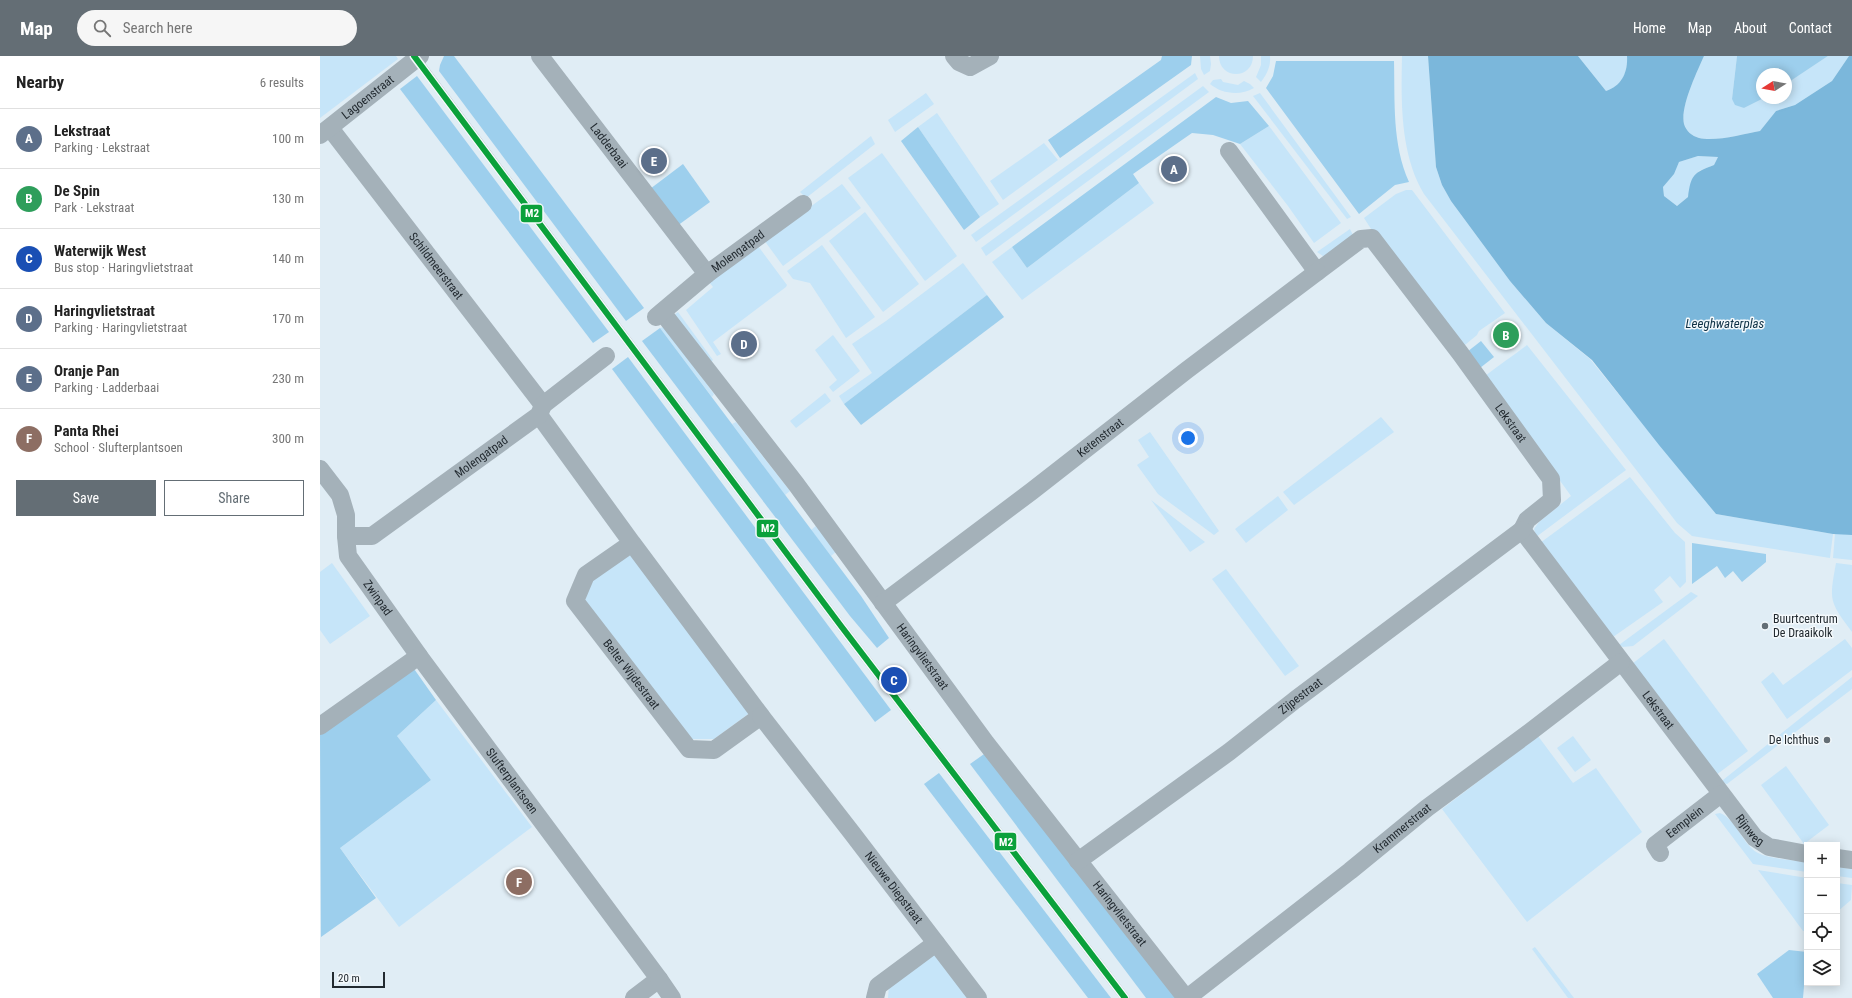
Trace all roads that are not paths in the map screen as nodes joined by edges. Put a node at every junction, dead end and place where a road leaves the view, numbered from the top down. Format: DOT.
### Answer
graph roads {
  1 [pos="540,56"];
  2 [pos="954,56"];
  3 [pos="990,56"];
  4 [pos="417,57"];
  5 [pos="325,131"];
  6 [pos="1229,151"];
  7 [pos="803,204"];
  8 [pos="1317,272"];
  9 [pos="707,274"];
  10 [pos="659,314"];
  11 [pos="606,356"];
  12 [pos="541,410"];
  13 [pos="320,469"];
  14 [pos="1522,530"];
  15 [pos="346,536"];
  16 [pos="632,542"];
  17 [pos="884,603"];
  18 [pos="419,656"];
  19 [pos="1621,662"];
  20 [pos="761,716"];
  21 [pos="320,726"];
  22 [pos="1711,780"];
  23 [pos="1722,794"];
  24 [pos="1660,852"];
  25 [pos="1804,854"];
  26 [pos="1840,858"];
  27 [pos="1852,860"];
  28 [pos="1078,861"];
  29 [pos="936,943"];
  30 [pos="659,979"];
  31 [pos="634,998"];
  32 [pos="672,998"];
  33 [pos="875,998"];
  34 [pos="978,998"];
  35 [pos="1124,998"];
  36 [pos="1186,998"];
  1 -- 9 [label="street, Ladderbaai"];
  2 -- 3 [label="street"];
  4 -- 5 [label="street, Lagoenstraat"];
  4 -- 35 [label="lane"];
  5 -- 12 [label="street, Schildmeerstraat"];
  6 -- 8 [label="street"];
  7 -- 9 [label="street, Molengatpad"];
  8 -- 14 [label="street, Lekstraat"];
  8 -- 17 [label="street, Ketenstraat"];
  9 -- 10 [label="street, Molengatpad"];
  10 -- 17 [label="street, Haringvlietstraat"];
  11 -- 12 [label="street, Molengatpad"];
  12 -- 15 [label="street, Molengatpad"];
  12 -- 16 [label="street"];
  13 -- 15 [label="street, Zwinpad"];
  14 -- 19 [label="street, Lekstraat"];
  14 -- 28 [label="street, Zijpestraat"];
  15 -- 18 [label="street, Zwinpad"];
  16 -- 20 [label="street"];
  16 -- 20 [label="street, Belter Wijdestraat"];
  17 -- 28 [label="street, Haringvlietstraat"];
  18 -- 21 [label="street"];
  18 -- 30 [label="street, Slufterplantsoen"];
  19 -- 22 [label="street, Lekstraat"];
  19 -- 36 [label="street, Krammerstraat"];
  20 -- 29 [label="street, Nieuwe Diepstraat"];
  22 -- 23 [label="street, Rijnweg"];
  23 -- 24 [label="street, Eemplein"];
  23 -- 25 [label="street, Rijnweg"];
  26 -- 27 [label="street"];
  28 -- 36 [label="street, Haringvlietstraat"];
  29 -- 33 [label="street"];
  29 -- 34 [label="street, Nieuwe Diepstraat"];
  30 -- 31 [label="street"];
  30 -- 32 [label="street, Slufterplantsoen"];
}
